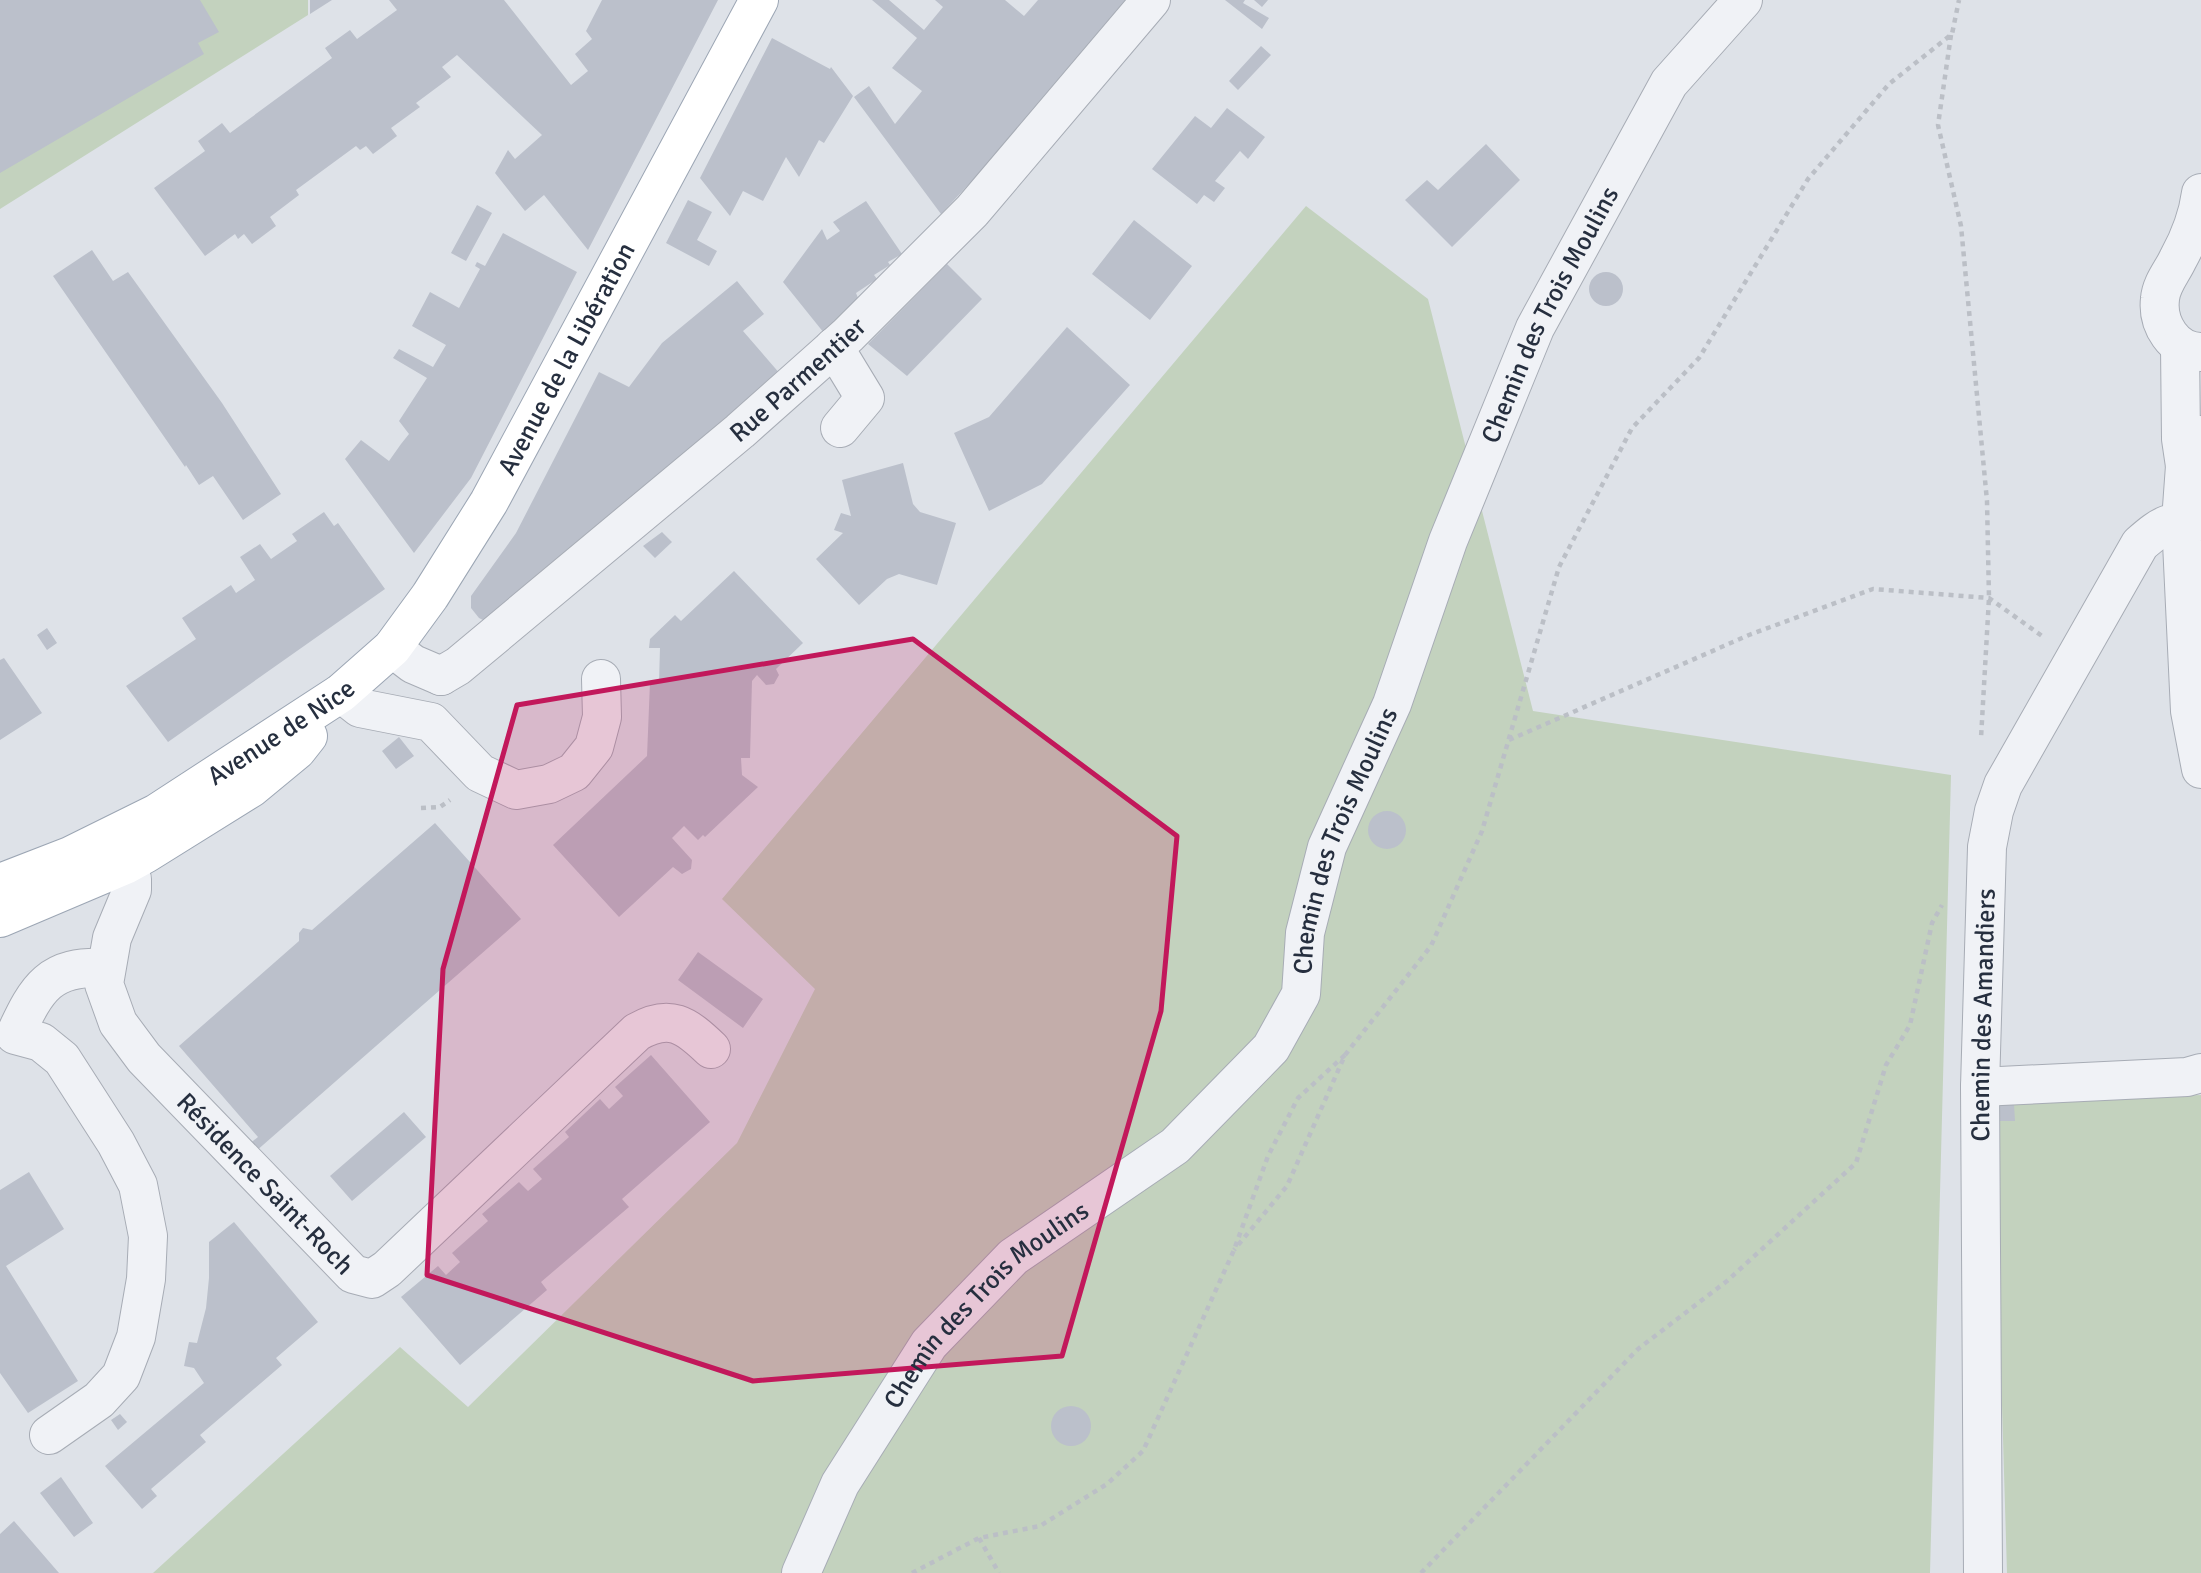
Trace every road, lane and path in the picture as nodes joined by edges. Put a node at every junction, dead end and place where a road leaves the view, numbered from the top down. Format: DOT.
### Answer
graph roads {
  1 [pos="759,0"];
  2 [pos="1152,0"];
  3 [pos="1743,0"];
  4 [pos="1959,0"];
  5 [pos="1952,34"];
  6 [pos="2201,193"];
  7 [pos="834,347"];
  8 [pos="2191,350"];
  9 [pos="840,428"];
  10 [pos="2193,450"];
  11 [pos="2191,521"];
  12 [pos="1989,598"];
  13 [pos="392,648"];
  14 [pos="2074,658"];
  15 [pos="441,676"];
  16 [pos="601,680"];
  17 [pos="341,693"];
  18 [pos="431,722"];
  19 [pos="1508,740"];
  20 [pos="1980,745"];
  21 [pos="2201,769"];
  22 [pos="455,797"];
  23 [pos="421,808"];
  24 [pos="125,865"];
  25 [pos="0,883"];
  26 [pos="1945,900"];
  27 [pos="0,918"];
  28 [pos="106,968"];
  29 [pos="8,1035"];
  30 [pos="711,1049"];
  31 [pos="1345,1055"];
  32 [pos="2201,1073"];
  33 [pos="1980,1087"];
  34 [pos="1234,1250"];
  35 [pos="49,1436"];
  36 [pos="979,1538"];
  37 [pos="801,1573"];
  38 [pos="912,1573"];
  39 [pos="999,1573"];
  40 [pos="1420,1573"];
  41 [pos="1983,1573"];
  1 -- 13 [label="main road, Avenue de la Libération"];
  2 -- 7 [label="street, Rue Parmentier"];
  3 -- 37 [label="street, Chemin des Trois Moulins"];
  4 -- 5 [label="path"];
  5 -- 12 [label="path"];
  5 -- 19 [label="path"];
  6 -- 8 [label="street"];
  7 -- 9 [label="street"];
  7 -- 15 [label="street, Rue Parmentier"];
  8 -- 10 [label="street"];
  10 -- 11 [label="street"];
  11 -- 14 [label="street, Chemin des Amandiers"];
  11 -- 21 [label="street"];
  12 -- 14 [label="path"];
  12 -- 19 [label="path"];
  12 -- 20 [label="path"];
  13 -- 15 [label="street"];
  13 -- 17 [label="main road, Avenue de la Libération"];
  14 -- 33 [label="street, Chemin des Amandiers"];
  15 -- 18 [label="street"];
  16 -- 18 [label="street"];
  17 -- 18 [label="street"];
  17 -- 24 [label="main road, Avenue de Nice"];
  17 -- 25 [label="main road, Avenue de Nice"];
  19 -- 31 [label="path"];
  22 -- 23 [label="path"];
  24 -- 27 [label="main road, Avenue de Nice"];
  24 -- 28 [label="street, Résidence Saint-Roch"];
  26 -- 40 [label="path"];
  28 -- 29 [label="street"];
  28 -- 30 [label="street, Résidence Saint-Roch"];
  29 -- 35 [label="street"];
  31 -- 34 [label="path"];
  31 -- 34 [label="path"];
  32 -- 33 [label="street"];
  33 -- 41 [label="street, Chemin des Amandiers"];
  34 -- 36 [label="path"];
  36 -- 38 [label="path"];
  36 -- 39 [label="path"];
}
